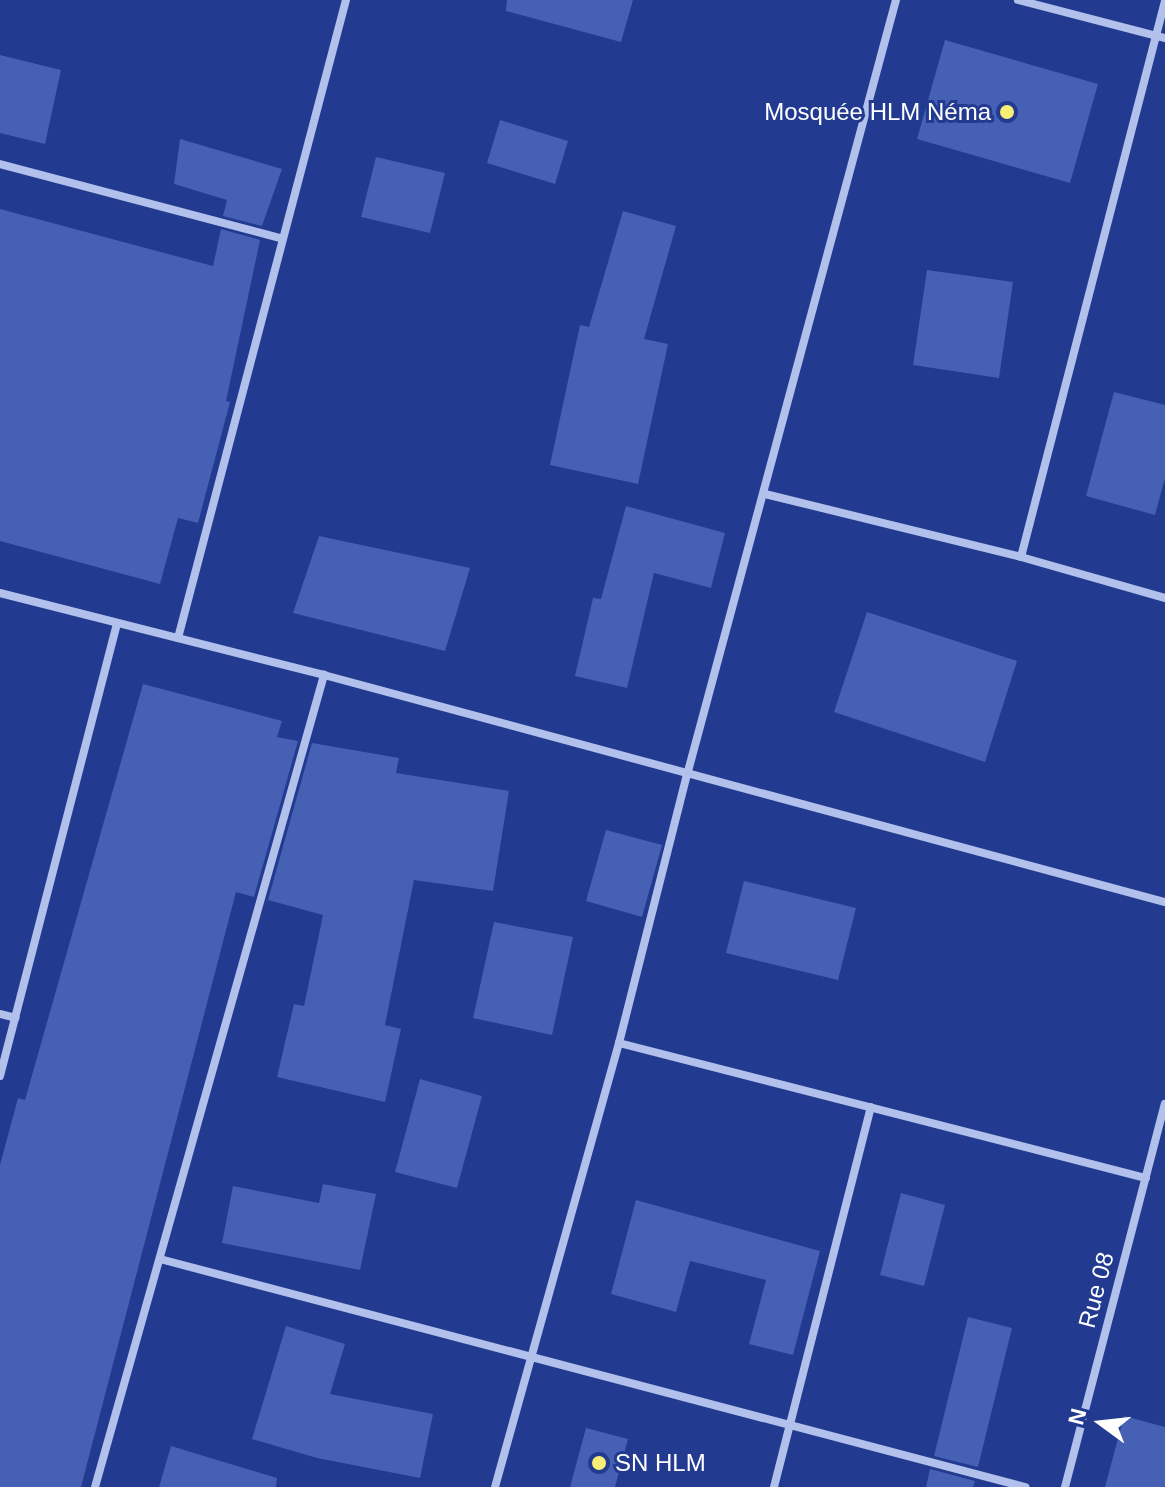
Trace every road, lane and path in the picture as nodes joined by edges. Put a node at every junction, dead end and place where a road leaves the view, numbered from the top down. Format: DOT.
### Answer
graph roads {
  1 [pos="346,0"];
  2 [pos="896,0"];
  3 [pos="1018,0"];
  4 [pos="1165,1"];
  5 [pos="1160,37"];
  6 [pos="0,164"];
  7 [pos="281,238"];
  8 [pos="765,494"];
  9 [pos="1021,557"];
  10 [pos="0,593"];
  11 [pos="1165,598"];
  12 [pos="117,624"];
  13 [pos="178,638"];
  14 [pos="324,675"];
  15 [pos="687,775"];
  16 [pos="1165,902"];
  17 [pos="0,1014"];
  18 [pos="16,1018"];
  19 [pos="619,1043"];
  20 [pos="0,1076"];
  21 [pos="1165,1104"];
  22 [pos="871,1107"];
  23 [pos="1146,1178"];
  24 [pos="160,1259"];
  25 [pos="530,1356"];
  26 [pos="789,1426"];
  27 [pos="95,1487"];
  28 [pos="495,1487"];
  29 [pos="774,1487"];
  30 [pos="1025,1487"];
  31 [pos="1065,1487"];
  1 -- 7 [label="street"];
  2 -- 8 [label="street"];
  3 -- 5 [label="street"];
  4 -- 5 [label="street"];
  5 -- 9 [label="street"];
  6 -- 7 [label="street"];
  7 -- 13 [label="street"];
  8 -- 9 [label="street"];
  8 -- 15 [label="street"];
  9 -- 11 [label="street"];
  10 -- 12 [label="street"];
  12 -- 13 [label="street"];
  12 -- 18 [label="street"];
  13 -- 14 [label="street"];
  14 -- 15 [label="street"];
  14 -- 24 [label="street"];
  15 -- 16 [label="street"];
  15 -- 19 [label="street"];
  17 -- 18 [label="street"];
  18 -- 20 [label="street"];
  19 -- 22 [label="street"];
  19 -- 25 [label="street"];
  21 -- 23 [label="street, Rue 08"];
  22 -- 23 [label="street"];
  22 -- 26 [label="street"];
  23 -- 31 [label="street, Rue 08"];
  24 -- 25 [label="street"];
  24 -- 27 [label="street"];
  25 -- 26 [label="street"];
  25 -- 28 [label="street"];
  26 -- 29 [label="street"];
  26 -- 30 [label="street"];
}
